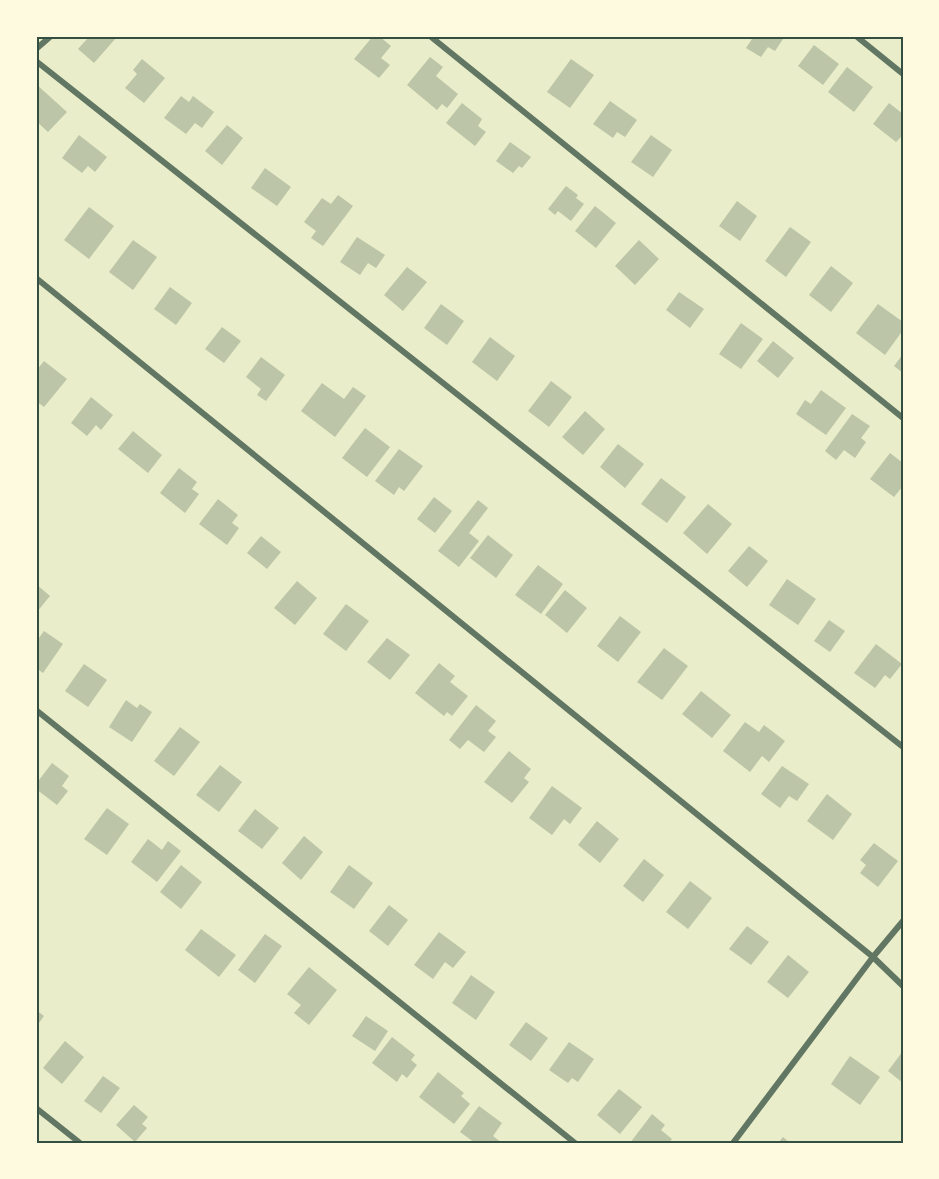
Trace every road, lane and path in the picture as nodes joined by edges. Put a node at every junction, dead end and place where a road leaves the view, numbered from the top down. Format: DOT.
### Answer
graph roads {
  1 [pos="51,36"];
  2 [pos="430,36"];
  3 [pos="856,36"];
  4 [pos="36,48"];
  5 [pos="36,61"];
  6 [pos="903,74"];
  7 [pos="36,278"];
  8 [pos="903,418"];
  9 [pos="36,710"];
  10 [pos="903,747"];
  11 [pos="903,921"];
  12 [pos="873,957"];
  13 [pos="903,986"];
  14 [pos="36,1108"];
  15 [pos="80,1143"];
  16 [pos="575,1143"];
  17 [pos="733,1143"];
  1 -- 4 [label="street"];
  2 -- 8 [label="street"];
  3 -- 6 [label="street"];
  5 -- 10 [label="street"];
  7 -- 12 [label="street"];
  9 -- 16 [label="street"];
  11 -- 12 [label="street"];
  12 -- 13 [label="street"];
  12 -- 17 [label="street"];
  14 -- 15 [label="street"];
}
